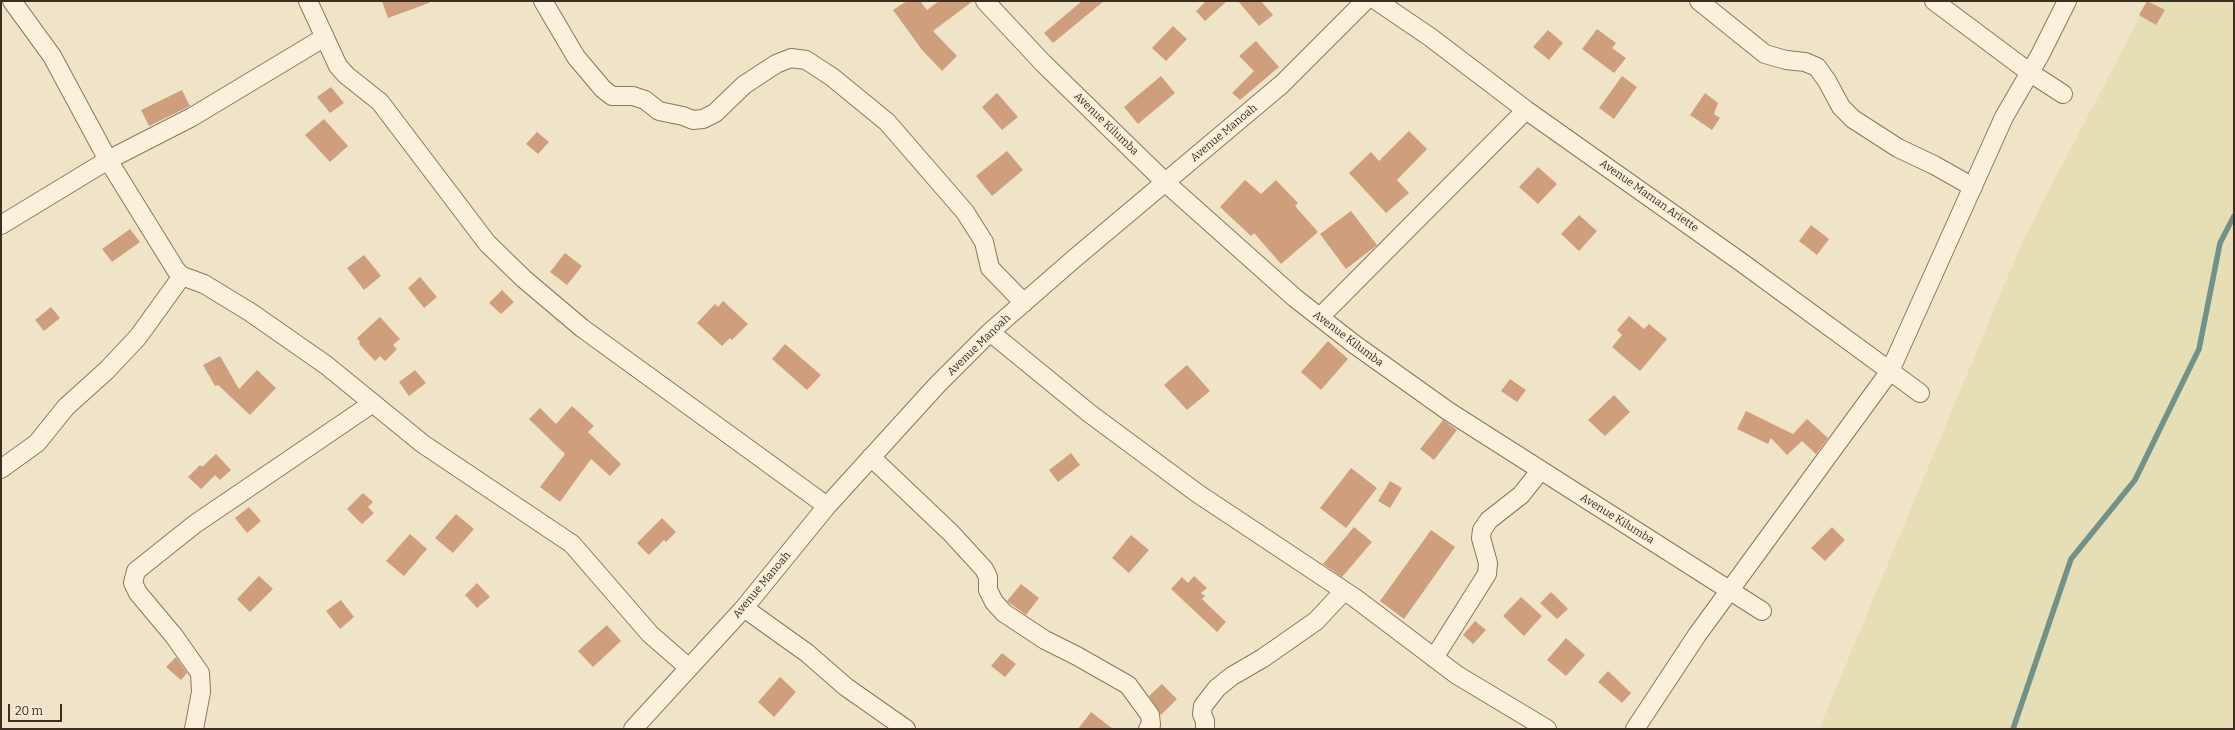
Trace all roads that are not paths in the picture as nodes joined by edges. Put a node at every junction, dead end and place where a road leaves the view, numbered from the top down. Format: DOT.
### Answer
graph roads {
  1 [pos="12,1"];
  2 [pos="308,1"];
  3 [pos="543,1"];
  4 [pos="985,1"];
  5 [pos="1365,1"];
  6 [pos="1377,1"];
  7 [pos="1699,1"];
  8 [pos="1934,1"];
  9 [pos="2067,1"];
  10 [pos="325,36"];
  11 [pos="2029,72"];
  12 [pos="2063,94"];
  13 [pos="1526,110"];
  14 [pos="108,160"];
  15 [pos="1166,183"];
  16 [pos="1973,187"];
  17 [pos="1,225"];
  18 [pos="182,276"];
  19 [pos="1024,303"];
  20 [pos="1320,317"];
  21 [pos="990,332"];
  22 [pos="1890,371"];
  23 [pos="1920,393"];
  24 [pos="373,403"];
  25 [pos="871,457"];
  26 [pos="1,469"];
  27 [pos="1540,471"];
  28 [pos="827,506"];
  29 [pos="1731,590"];
  30 [pos="1344,591"];
  31 [pos="744,608"];
  32 [pos="1762,611"];
  33 [pos="1434,658"];
  34 [pos="689,668"];
  35 [pos="194,729"];
  36 [pos="633,729"];
  37 [pos="906,729"];
  38 [pos="1148,729"];
  39 [pos="1205,729"];
  40 [pos="1547,729"];
  41 [pos="1635,729"];
  1 -- 14 [label="street"];
  2 -- 10 [label="street"];
  3 -- 19 [label="street"];
  4 -- 15 [label="street, Avenue Kilumba"];
  5 -- 15 [label="street, Avenue Manoah"];
  6 -- 13 [label="street, Avenue Maman Ariette"];
  7 -- 16 [label="street"];
  8 -- 11 [label="street"];
  9 -- 11 [label="street"];
  10 -- 14 [label="street"];
  10 -- 28 [label="street"];
  11 -- 12 [label="street"];
  11 -- 16 [label="street"];
  13 -- 20 [label="street"];
  13 -- 22 [label="street, Avenue Maman Ariette"];
  14 -- 17 [label="street"];
  14 -- 18 [label="street"];
  15 -- 19 [label="street, Avenue Manoah"];
  15 -- 20 [label="street, Avenue Kilumba"];
  16 -- 22 [label="street"];
  18 -- 24 [label="street"];
  18 -- 26 [label="street"];
  19 -- 21 [label="street, Avenue Manoah"];
  20 -- 27 [label="street, Avenue Kilumba"];
  21 -- 25 [label="street, Avenue Manoah"];
  21 -- 30 [label="street"];
  22 -- 23 [label="street, Avenue Maman Ariette"];
  22 -- 29 [label="street"];
  24 -- 34 [label="street"];
  24 -- 35 [label="street"];
  25 -- 28 [label="street, Avenue Manoah"];
  25 -- 38 [label="street"];
  27 -- 29 [label="street, Avenue Kilumba"];
  27 -- 33 [label="street"];
  28 -- 31 [label="street, Avenue Manoah"];
  29 -- 32 [label="street, Avenue Kilumba"];
  29 -- 41 [label="street"];
  30 -- 33 [label="street"];
  30 -- 39 [label="street"];
  31 -- 34 [label="street, Avenue Manoah"];
  31 -- 37 [label="street"];
  33 -- 40 [label="street"];
  34 -- 36 [label="street, Avenue Manoah"];
}
